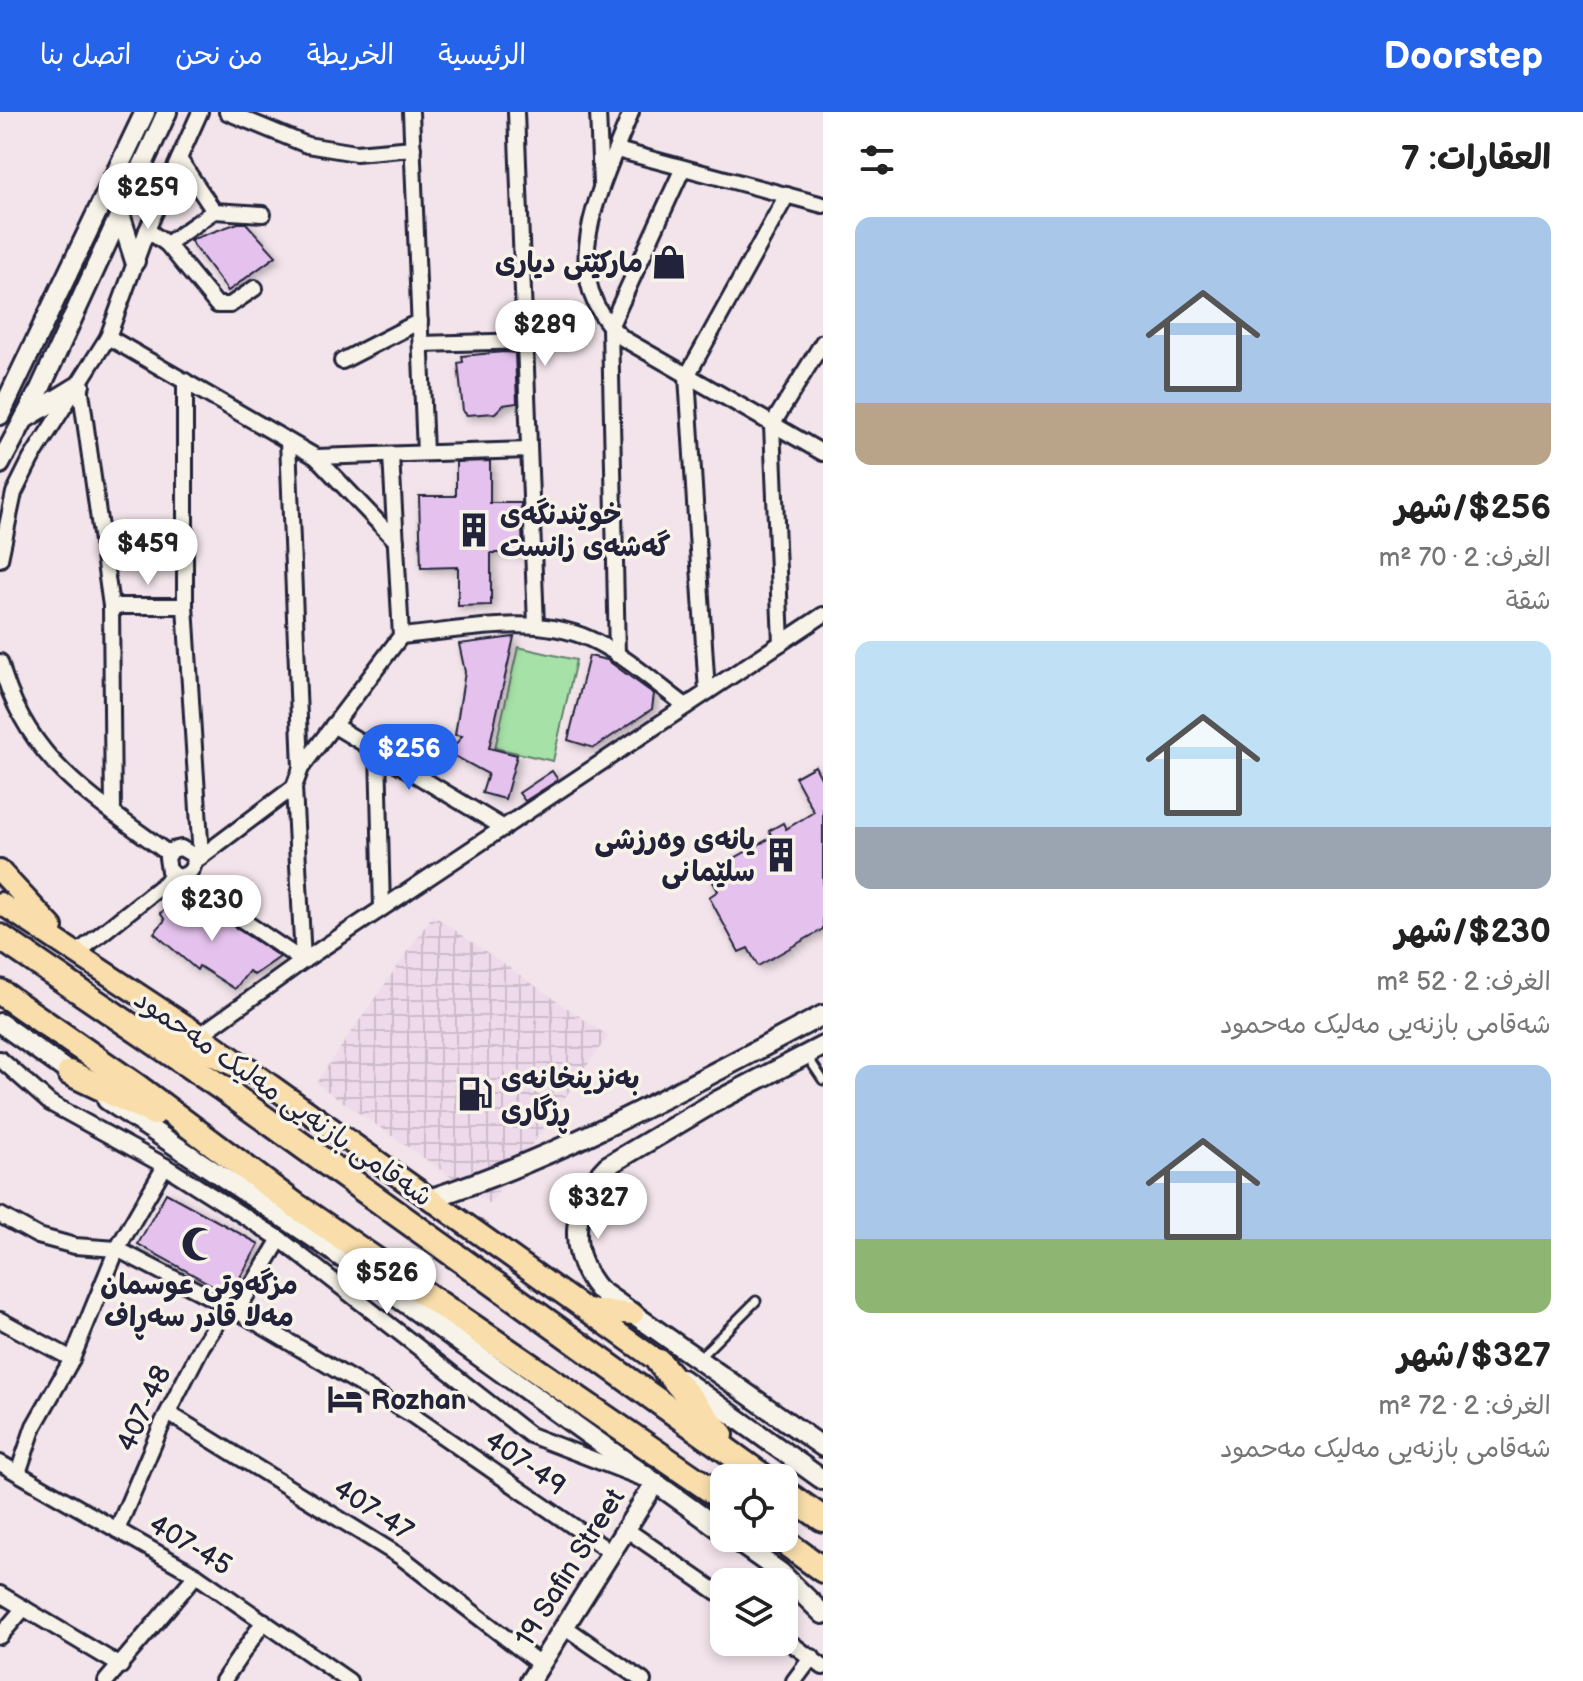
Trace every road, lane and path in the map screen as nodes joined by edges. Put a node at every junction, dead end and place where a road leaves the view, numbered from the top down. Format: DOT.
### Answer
graph roads {
  1 [pos="145,112"];
  2 [pos="167,112"];
  3 [pos="200,112"];
  4 [pos="227,112"];
  5 [pos="411,112"];
  6 [pos="516,112"];
  7 [pos="598,112"];
  8 [pos="631,112"];
  9 [pos="413,148"];
  10 [pos="617,150"];
  11 [pos="179,159"];
  12 [pos="683,168"];
  13 [pos="601,188"];
  14 [pos="787,195"];
  15 [pos="823,205"];
  16 [pos="214,211"];
  17 [pos="120,214"];
  18 [pos="263,214"];
  19 [pos="147,230"];
  20 [pos="167,244"];
  21 [pos="135,261"];
  22 [pos="255,288"];
  23 [pos="420,321"];
  24 [pos="610,327"];
  25 [pos="108,337"];
  26 [pos="525,341"];
  27 [pos="823,342"];
  28 [pos="421,344"];
  29 [pos="342,361"];
  30 [pos="687,376"];
  31 [pos="185,381"];
  32 [pos="80,385"];
  33 [pos="0,415"];
  34 [pos="24,419"];
  35 [pos="772,425"];
  36 [pos="288,441"];
  37 [pos="529,450"];
  38 [pos="425,453"];
  39 [pos="823,453"];
  40 [pos="391,455"];
  41 [pos="316,457"];
  42 [pos="0,464"];
  43 [pos="396,541"];
  44 [pos="0,559"];
  45 [pos="111,606"];
  46 [pos="185,606"];
  47 [pos="823,615"];
  48 [pos="536,625"];
  49 [pos="401,636"];
  50 [pos="781,643"];
  51 [pos="617,655"];
  52 [pos="0,662"];
  53 [pos="707,692"];
  54 [pos="686,706"];
  55 [pos="333,725"];
  56 [pos="378,752"];
  57 [pos="301,768"];
  58 [pos="294,787"];
  59 [pos="113,812"];
  60 [pos="504,828"];
  61 [pos="169,854"];
  62 [pos="198,859"];
  63 [pos="0,871"];
  64 [pos="178,875"];
  65 [pos="0,903"];
  66 [pos="382,908"];
  67 [pos="0,937"];
  68 [pos="77,953"];
  69 [pos="303,961"];
  70 [pos="79,990"];
  71 [pos="0,992"];
  72 [pos="823,1015"];
  73 [pos="0,1023"];
  74 [pos="200,1035"];
  75 [pos="814,1050"];
  76 [pos="0,1059"];
  77 [pos="248,1070"];
  78 [pos="70,1073"];
  79 [pos="823,1080"];
  80 [pos="204,1138"];
  81 [pos="165,1166"];
  82 [pos="429,1199"];
  83 [pos="0,1215"];
  84 [pos="280,1239"];
  85 [pos="117,1249"];
  86 [pos="756,1301"];
  87 [pos="584,1309"];
  88 [pos="237,1311"];
  89 [pos="633,1314"];
  90 [pos="0,1320"];
  91 [pos="72,1359"];
  92 [pos="698,1359"];
  93 [pos="659,1362"];
  94 [pos="168,1413"];
  95 [pos="823,1447"];
  96 [pos="0,1463"];
  97 [pos="745,1464"];
  98 [pos="749,1464"];
  99 [pos="18,1473"];
  100 [pos="823,1480"];
  101 [pos="655,1483"];
  102 [pos="710,1489"];
  103 [pos="798,1502"];
  104 [pos="823,1519"];
  105 [pos="710,1522"];
  106 [pos="117,1530"];
  107 [pos="627,1530"];
  108 [pos="752,1552"];
  109 [pos="798,1552"];
  110 [pos="612,1553"];
  111 [pos="823,1570"];
  112 [pos="196,1575"];
  113 [pos="710,1587"];
  114 [pos="0,1594"];
  115 [pos="24,1608"];
  116 [pos="823,1614"];
  117 [pos="264,1621"];
  118 [pos="565,1627"];
  119 [pos="0,1636"];
  120 [pos="798,1648"];
  121 [pos="817,1662"];
  122 [pos="541,1665"];
  123 [pos="121,1666"];
  124 [pos="106,1681"];
  125 [pos="223,1681"];
  126 [pos="349,1681"];
  127 [pos="530,1681"];
  128 [pos="643,1681"];
  129 [pos="794,1681"];
  1 -- 33 [label="main road"];
  2 -- 17 [label="main road"];
  3 -- 11 [label="street"];
  4 -- 9 [label="street"];
  5 -- 9 [label="street"];
  6 -- 26 [label="street"];
  7 -- 13 [label="street"];
  8 -- 10 [label="street"];
  9 -- 23 [label="street"];
  10 -- 12 [label="street"];
  10 -- 13 [label="street"];
  11 -- 16 [label="street"];
  11 -- 19 [label="street"];
  12 -- 14 [label="street"];
  12 -- 24 [label="street"];
  13 -- 24 [label="street"];
  14 -- 15 [label="street"];
  14 -- 30 [label="street"];
  16 -- 18 [label="street"];
  16 -- 20 [label="street"];
  17 -- 21 [label="main road"];
  17 -- 34 [label="main road"];
  19 -- 20 [label="street"];
  19 -- 21 [label="street"];
  20 -- 22 [label="street"];
  21 -- 25 [label="street"];
  23 -- 28 [label="street"];
  23 -- 29 [label="street"];
  24 -- 30 [label="street"];
  24 -- 51 [label="street"];
  25 -- 31 [label="street"];
  25 -- 32 [label="street"];
  26 -- 28 [label="street"];
  26 -- 37 [label="street"];
  27 -- 35 [label="street"];
  28 -- 38 [label="street"];
  30 -- 35 [label="street"];
  30 -- 53 [label="street"];
  31 -- 36 [label="street"];
  31 -- 46 [label="street"];
  32 -- 34 [label="main road"];
  32 -- 44 [label="street"];
  32 -- 45 [label="street"];
  34 -- 42 [label="main road"];
  35 -- 39 [label="street"];
  35 -- 50 [label="street"];
  36 -- 41 [label="street"];
  36 -- 57 [label="street"];
  37 -- 38 [label="street"];
  37 -- 48 [label="street"];
  38 -- 40 [label="street"];
  40 -- 41 [label="street"];
  40 -- 43 [label="street"];
  41 -- 43 [label="street"];
  43 -- 49 [label="street"];
  45 -- 46 [label="street"];
  45 -- 59 [label="street"];
  46 -- 62 [label="street"];
  47 -- 50 [label="street"];
  48 -- 49 [label="street"];
  48 -- 51 [label="street"];
  49 -- 55 [label="street"];
  50 -- 53 [label="street"];
  51 -- 54 [label="street"];
  52 -- 59 [label="street"];
  53 -- 54 [label="street"];
  54 -- 60 [label="street"];
  55 -- 56 [label="street"];
  55 -- 57 [label="street"];
  56 -- 60 [label="street"];
  56 -- 66 [label="street"];
  57 -- 58 [label="street"];
  58 -- 62 [label="street"];
  58 -- 69 [label="street"];
  59 -- 61 [label="street"];
  60 -- 66 [label="street"];
  61 -- 62 [label="street"];
  61 -- 64 [label="street"];
  62 -- 64 [label="street"];
  63 -- 68 [label="main road"];
  64 -- 68 [label="street"];
  64 -- 69 [label="street"];
  65 -- 68 [label="main road"];
  66 -- 69 [label="street"];
  67 -- 70 [label="highway, شەقامی بازنەیی مەلیک مەحمود"];
  68 -- 74 [label="main road"];
  69 -- 74 [label="street"];
  70 -- 77 [label="highway"];
  70 -- 97 [label="highway, شەقامی بازنەیی مەلیک مەحمود"];
  71 -- 80 [label="highway"];
  72 -- 82 [label="main road"];
  73 -- 78 [label="main road"];
  74 -- 77 [label="main road"];
  75 -- 79 [label="lane"];
  75 -- 89 [label="main road"];
  76 -- 81 [label="street"];
  77 -- 82 [label="main road"];
  78 -- 80 [label="highway"];
  78 -- 101 [label="main road"];
  80 -- 102 [label="highway"];
  81 -- 84 [label="street"];
  81 -- 85 [label="street"];
  82 -- 87 [label="main road"];
  83 -- 85 [label="street"];
  84 -- 88 [label="street, 407-48"];
  84 -- 101 [label="street"];
  85 -- 88 [label="street, 407-49"];
  85 -- 91 [label="street"];
  86 -- 92 [label="lane"];
  87 -- 89 [label="main road"];
  87 -- 93 [label="main road"];
  88 -- 94 [label="street, 407-48"];
  88 -- 110 [label="street, 407-49"];
  89 -- 92 [label="main road"];
  90 -- 91 [label="street"];
  91 -- 99 [label="street"];
  92 -- 95 [label="main road"];
  93 -- 98 [label="highway"];
  93 -- 100 [label="main road"];
  94 -- 106 [label="street, 407-48"];
  94 -- 122 [label="street, 407-47"];
  96 -- 99 [label="street, 407-45"];
  99 -- 106 [label="street, 407-45"];
  101 -- 105 [label="main road"];
  101 -- 107 [label="main road, 19 Safin Street"];
  103 -- 104 [label="highway"];
  106 -- 112 [label="street, 407-45"];
  107 -- 110 [label="main road, 19 Safin Street"];
  107 -- 113 [label="street"];
  108 -- 116 [label="main road"];
  109 -- 111 [label="highway"];
  110 -- 118 [label="main road, 19 Safin Street"];
  112 -- 117 [label="street, 407-45"];
  112 -- 123 [label="street"];
  114 -- 115 [label="street"];
  115 -- 119 [label="street"];
  115 -- 123 [label="street"];
  117 -- 125 [label="street"];
  117 -- 126 [label="street, 407-45"];
  118 -- 122 [label="main road, 19 Safin Street"];
  118 -- 128 [label="street"];
  120 -- 121 [label="street"];
  121 -- 129 [label="street"];
  122 -- 127 [label="main road, 19 Safin Street"];
  123 -- 124 [label="street"];
}
